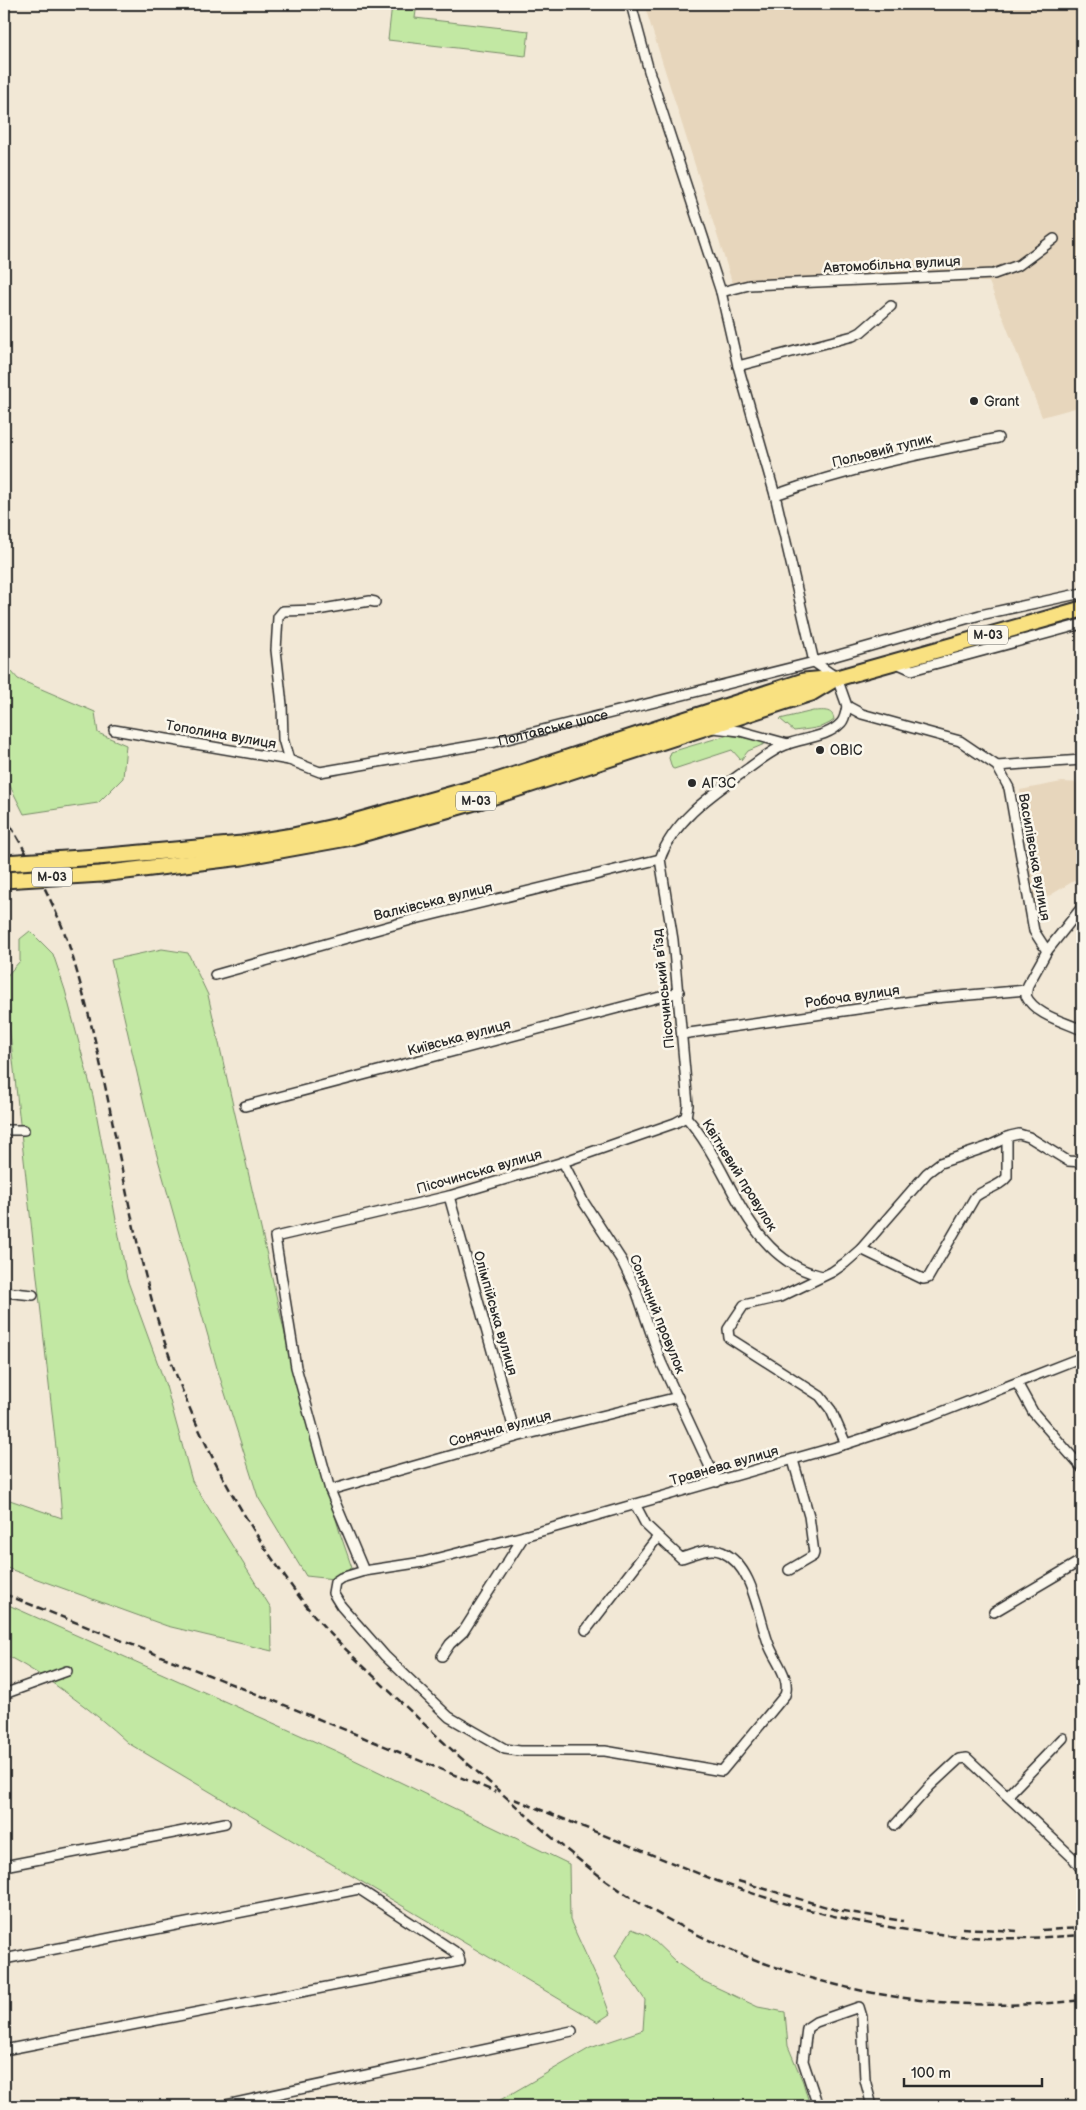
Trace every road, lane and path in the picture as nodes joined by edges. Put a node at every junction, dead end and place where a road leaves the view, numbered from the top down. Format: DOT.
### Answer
graph roads {
  1 [pos="630,4"];
  2 [pos="1054,239"];
  3 [pos="721,292"];
  4 [pos="891,306"];
  5 [pos="738,366"];
  6 [pos="998,438"];
  7 [pos="775,495"];
  8 [pos="1082,593"];
  9 [pos="375,602"];
  10 [pos="1082,609"];
  11 [pos="1082,624"];
  12 [pos="814,662"];
  13 [pos="894,662"];
  14 [pos="837,678"];
  15 [pos="847,706"];
  16 [pos="705,728"];
  17 [pos="114,730"];
  18 [pos="788,744"];
  19 [pos="289,760"];
  20 [pos="1082,760"];
  21 [pos="997,766"];
  22 [pos="660,859"];
  23 [pos="4,863"];
  24 [pos="4,880"];
  25 [pos="1082,907"];
  26 [pos="1046,951"];
  27 [pos="215,975"];
  28 [pos="1026,990"];
  29 [pos="679,992"];
  30 [pos="1082,1030"];
  31 [pos="682,1034"];
  32 [pos="245,1106"];
  33 [pos="686,1117"];
  34 [pos="4,1130"];
  35 [pos="24,1130"];
  36 [pos="1007,1137"];
  37 [pos="563,1162"];
  38 [pos="1082,1162"];
  39 [pos="449,1196"];
  40 [pos="861,1249"];
  41 [pos="822,1276"];
  42 [pos="4,1292"];
  43 [pos="33,1295"];
  44 [pos="1082,1356"];
  45 [pos="1017,1384"];
  46 [pos="678,1397"];
  47 [pos="516,1437"];
  48 [pos="846,1444"];
  49 [pos="793,1460"];
  50 [pos="1082,1468"];
  51 [pos="717,1482"];
  52 [pos="330,1490"];
  53 [pos="635,1504"];
  54 [pos="524,1536"];
  55 [pos="657,1538"];
  56 [pos="1082,1560"];
  57 [pos="788,1570"];
  58 [pos="364,1571"];
  59 [pos="994,1612"];
  60 [pos="586,1630"];
  61 [pos="442,1656"];
  62 [pos="67,1671"];
  63 [pos="4,1694"];
  64 [pos="1063,1738"];
  65 [pos="1008,1795"];
  66 [pos="225,1823"];
  67 [pos="895,1825"];
  68 [pos="4,1866"];
  69 [pos="1082,1870"];
  70 [pos="4,1958"];
  71 [pos="572,2031"];
  72 [pos="4,2050"];
  73 [pos="220,2106"];
  74 [pos="818,2106"];
  75 [pos="872,2106"];
  1 -- 3 [label="street"];
  2 -- 3 [label="street, Автомобільна вулиця"];
  3 -- 5 [label="street"];
  4 -- 5 [label="street"];
  5 -- 7 [label="street"];
  6 -- 7 [label="street, Польовий тупик"];
  7 -- 12 [label="street"];
  8 -- 12 [label="street, Полтавське шосе"];
  9 -- 19 [label="street, Тополина вулиця"];
  10 -- 13 [label="highway, М-03"];
  11 -- 13 [label="street"];
  12 -- 14 [label="street"];
  12 -- 19 [label="street, Полтавське шосе"];
  13 -- 14 [label="highway, М-03"];
  14 -- 15 [label="street"];
  14 -- 16 [label="highway, М-03"];
  14 -- 23 [label="highway, М-03, bridge"];
  15 -- 18 [label="street"];
  15 -- 21 [label="street, Василівська вулиця"];
  16 -- 18 [label="street"];
  16 -- 24 [label="highway, М-03, bridge"];
  17 -- 19 [label="street, Тополина вулиця"];
  18 -- 22 [label="street"];
  20 -- 21 [label="street"];
  21 -- 26 [label="street, Василівська вулиця"];
  22 -- 27 [label="street, Валківська вулиця"];
  22 -- 29 [label="street, Пісочинський в’їзд"];
  25 -- 26 [label="street, Василівська вулиця"];
  26 -- 28 [label="street, Василівська вулиця"];
  28 -- 30 [label="street"];
  28 -- 31 [label="street, Робоча вулиця"];
  29 -- 31 [label="street, Пісочинський в’їзд"];
  29 -- 32 [label="street, Київська вулиця"];
  31 -- 33 [label="street, Пісочинський в’їзд"];
  33 -- 37 [label="street, Пісочинська вулиця"];
  33 -- 41 [label="street, Квітневий провулок"];
  34 -- 35 [label="street"];
  36 -- 38 [label="street"];
  36 -- 40 [label="street"];
  36 -- 40 [label="street"];
  37 -- 39 [label="street, Пісочинська вулиця"];
  37 -- 46 [label="street, Сонячний провулок"];
  39 -- 47 [label="street, Олімпійська вулиця"];
  39 -- 52 [label="street, Пісочинська вулиця"];
  40 -- 41 [label="street"];
  41 -- 48 [label="street"];
  42 -- 43 [label="street"];
  44 -- 45 [label="street, Травнева вулиця"];
  45 -- 48 [label="street, Травнева вулиця"];
  45 -- 50 [label="street"];
  46 -- 47 [label="street, Сонячна вулиця"];
  46 -- 51 [label="street, Сонячний провулок"];
  47 -- 52 [label="street, Сонячна вулиця"];
  48 -- 49 [label="street, Травнева вулиця"];
  49 -- 51 [label="street, Травнева вулиця"];
  49 -- 57 [label="street"];
  51 -- 53 [label="street, Травнева вулиця"];
  52 -- 58 [label="street"];
  53 -- 54 [label="street, Травнева вулиця"];
  53 -- 55 [label="street"];
  54 -- 58 [label="street, Травнева вулиця"];
  54 -- 61 [label="street"];
  55 -- 58 [label="street, Травнева вулиця"];
  55 -- 60 [label="street"];
  56 -- 59 [label="street"];
  62 -- 63 [label="street"];
  64 -- 65 [label="street"];
  65 -- 67 [label="street"];
  65 -- 69 [label="street"];
  66 -- 68 [label="street"];
  70 -- 72 [label="street"];
  71 -- 73 [label="street"];
  74 -- 75 [label="street"];
}
